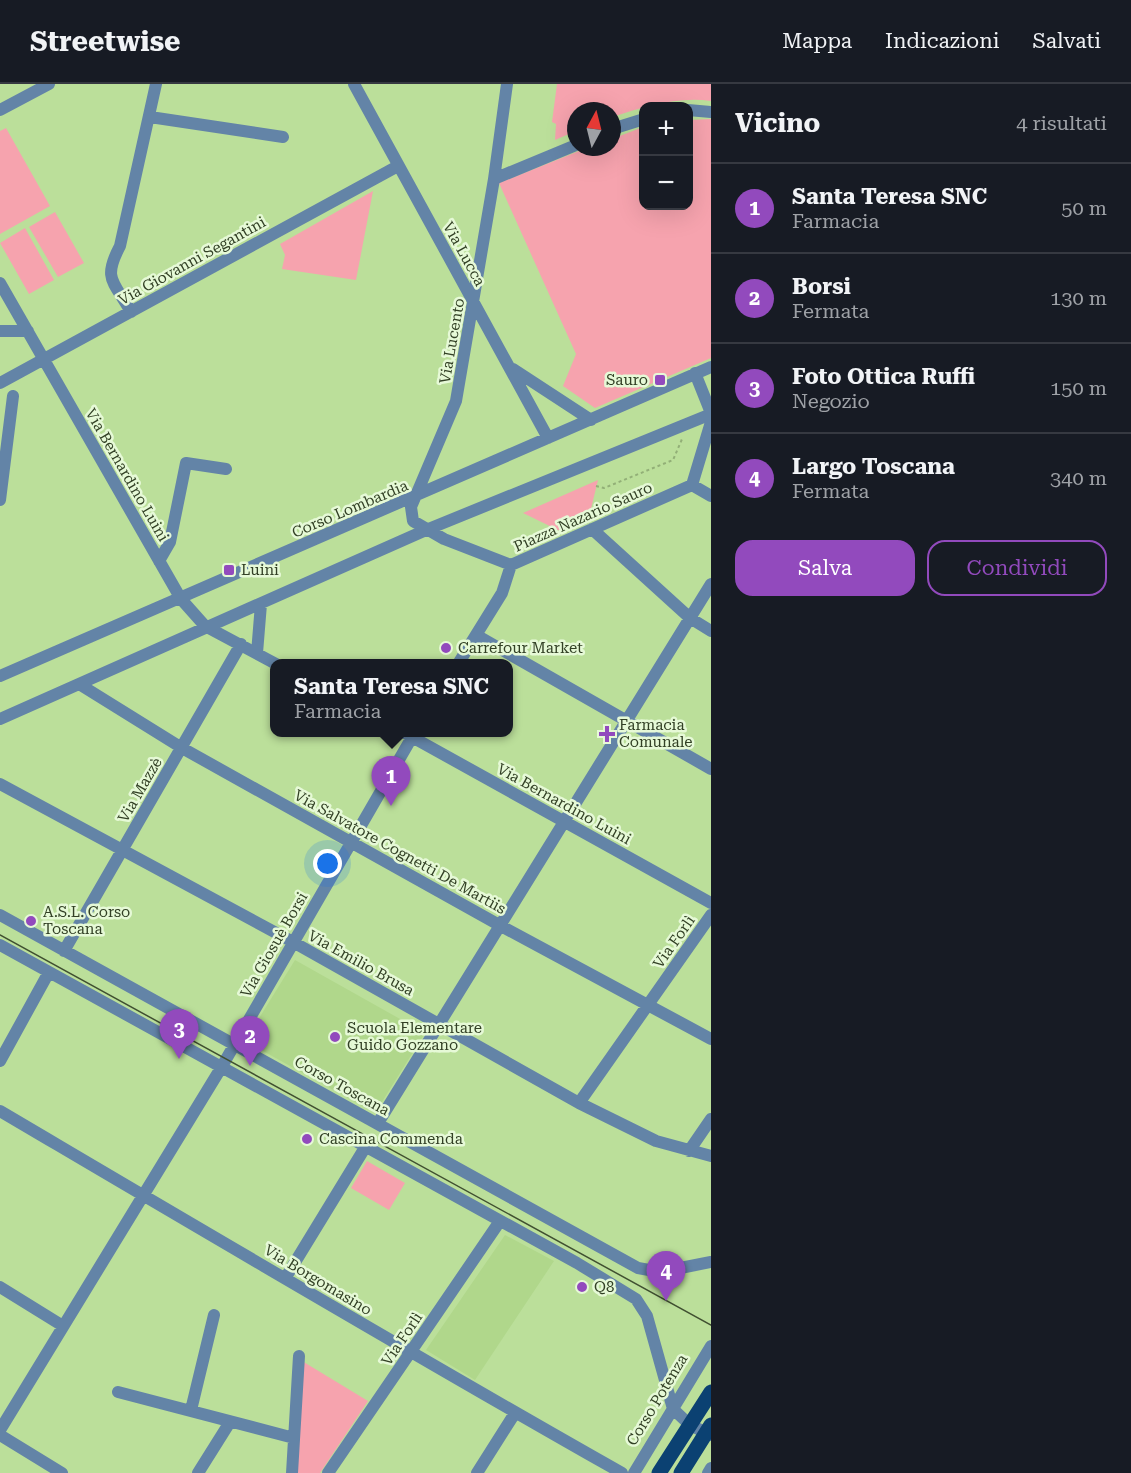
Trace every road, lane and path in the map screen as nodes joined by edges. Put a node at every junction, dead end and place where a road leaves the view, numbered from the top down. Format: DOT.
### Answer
graph roads {
  1 [pos="49,84"];
  2 [pos="156,84"];
  3 [pos="354,84"];
  4 [pos="507,84"];
  5 [pos="0,110"];
  6 [pos="693,110"];
  7 [pos="711,112"];
  8 [pos="150,117"];
  9 [pos="639,120"];
  10 [pos="621,126"];
  11 [pos="283,137"];
  12 [pos="567,149"];
  13 [pos="398,166"];
  14 [pos="494,179"];
  15 [pos="0,283"];
  16 [pos="474,304"];
  17 [pos="131,312"];
  18 [pos="0,331"];
  19 [pos="28,331"];
  20 [pos="43,360"];
  21 [pos="711,367"];
  22 [pos="512,368"];
  23 [pos="695,373"];
  24 [pos="0,383"];
  25 [pos="13,396"];
  26 [pos="711,414"];
  27 [pos="591,420"];
  28 [pos="711,422"];
  29 [pos="687,424"];
  30 [pos="548,438"];
  31 [pos="226,469"];
  32 [pos="692,485"];
  33 [pos="596,486"];
  34 [pos="711,496"];
  35 [pos="414,498"];
  36 [pos="0,500"];
  37 [pos="592,529"];
  38 [pos="426,530"];
  39 [pos="159,561"];
  40 [pos="511,565"];
  41 [pos="711,584"];
  42 [pos="181,600"];
  43 [pos="261,604"];
  44 [pos="690,618"];
  45 [pos="205,626"];
  46 [pos="711,631"];
  47 [pos="476,635"];
  48 [pos="241,644"];
  49 [pos="257,653"];
  50 [pos="461,659"];
  51 [pos="270,660"];
  52 [pos="0,676"];
  53 [pos="79,684"];
  54 [pos="0,719"];
  55 [pos="627,720"];
  56 [pos="408,737"];
  57 [pos="415,737"];
  58 [pos="183,748"];
  59 [pos="711,769"];
  60 [pos="0,784"];
  61 [pos="565,821"];
  62 [pos="352,842"];
  63 [pos="122,851"];
  64 [pos="711,903"];
  65 [pos="0,915"];
  66 [pos="711,915"];
  67 [pos="501,926"];
  68 [pos="293,942"];
  69 [pos="0,945"];
  70 [pos="64,951"];
  71 [pos="48,972"];
  72 [pos="649,1004"];
  73 [pos="440,1025"];
  74 [pos="711,1039"];
  75 [pos="234,1042"];
  76 [pos="0,1060"];
  77 [pos="221,1068"];
  78 [pos="579,1103"];
  79 [pos="0,1111"];
  80 [pos="711,1119"];
  81 [pos="378,1123"];
  82 [pos="366,1146"];
  83 [pos="690,1151"];
  84 [pos="711,1156"];
  85 [pos="143,1195"];
  86 [pos="500,1221"];
  87 [pos="711,1262"];
  88 [pos="286,1277"];
  89 [pos="0,1287"];
  90 [pos="214,1315"];
  91 [pos="63,1326"];
  92 [pos="711,1346"];
  93 [pos="410,1354"];
  94 [pos="299,1356"];
  95 [pos="118,1392"];
  96 [pos="711,1392"];
  97 [pos="673,1409"];
  98 [pos="191,1410"];
  99 [pos="516,1413"];
  100 [pos="230,1422"];
  101 [pos="690,1425"];
  102 [pos="0,1430"];
  103 [pos="709,1431"];
  104 [pos="0,1435"];
  105 [pos="294,1438"];
  106 [pos="711,1468"];
  107 [pos="62,1473"];
  108 [pos="198,1473"];
  109 [pos="292,1473"];
  110 [pos="328,1473"];
  111 [pos="477,1473"];
  112 [pos="622,1473"];
  113 [pos="633,1473"];
  114 [pos="660,1473"];
  115 [pos="681,1473"];
  116 [pos="708,1473"];
  1 -- 5 [label="street"];
  2 -- 8 [label="street"];
  3 -- 13 [label="street, Via Lucca"];
  4 -- 14 [label="street, Via Lucento"];
  6 -- 7 [label="street"];
  8 -- 11 [label="street"];
  8 -- 17 [label="street"];
  9 -- 10 [label="street"];
  12 -- 14 [label="street"];
  13 -- 16 [label="street, Via Lucca"];
  13 -- 17 [label="street, Via Giovanni Segantini"];
  14 -- 16 [label="street, Via Lucento"];
  15 -- 19 [label="street, Via Bernardino Luini"];
  16 -- 22 [label="street, Via Lucca"];
  16 -- 35 [label="street, Via Lucento"];
  17 -- 20 [label="street, Via Giovanni Segantini"];
  18 -- 19 [label="street"];
  19 -- 20 [label="street, Via Bernardino Luini"];
  20 -- 24 [label="street, Via Giovanni Segantini"];
  20 -- 39 [label="street, Via Bernardino Luini"];
  21 -- 23 [label="street, Corso Lombardia"];
  22 -- 27 [label="street"];
  22 -- 30 [label="street, Via Lucca"];
  23 -- 26 [label="street"];
  23 -- 27 [label="street, Corso Lombardia"];
  25 -- 36 [label="street"];
  26 -- 29 [label="street"];
  27 -- 30 [label="street, Corso Lombardia"];
  28 -- 32 [label="street"];
  29 -- 33 [label="path"];
  29 -- 38 [label="street"];
  30 -- 35 [label="street, Corso Lombardia"];
  31 -- 39 [label="street"];
  32 -- 34 [label="street"];
  32 -- 37 [label="street, Piazza Nazario Sauro"];
  35 -- 38 [label="street"];
  35 -- 42 [label="street, Corso Lombardia"];
  37 -- 40 [label="street, Piazza Nazario Sauro"];
  37 -- 44 [label="street"];
  38 -- 40 [label="street, Piazza Nazario Sauro"];
  38 -- 43 [label="street"];
  39 -- 42 [label="street, Via Bernardino Luini"];
  40 -- 47 [label="street"];
  41 -- 44 [label="street"];
  42 -- 45 [label="street, Via Bernardino Luini"];
  42 -- 52 [label="street, Corso Lombardia"];
  43 -- 45 [label="street"];
  43 -- 49 [label="street"];
  44 -- 46 [label="street"];
  44 -- 55 [label="street"];
  45 -- 48 [label="street, Via Bernardino Luini"];
  45 -- 53 [label="street"];
  47 -- 50 [label="street"];
  47 -- 55 [label="street"];
  48 -- 49 [label="street, Via Bernardino Luini"];
  48 -- 58 [label="street, Via Mazzè"];
  49 -- 51 [label="street, Via Bernardino Luini"];
  53 -- 54 [label="street"];
  53 -- 58 [label="street, Via Salvatore Cognetti De Martiis"];
  55 -- 59 [label="street"];
  55 -- 61 [label="street"];
  56 -- 62 [label="street, Via Giosuè Borsi"];
  57 -- 61 [label="street, Via Bernardino Luini"];
  58 -- 62 [label="street, Via Salvatore Cognetti De Martiis"];
  58 -- 63 [label="street, Via Mazzè"];
  60 -- 63 [label="street, Via Emilio Brusa"];
  61 -- 64 [label="street, Via Bernardino Luini"];
  61 -- 67 [label="street"];
  62 -- 67 [label="street, Via Salvatore Cognetti De Martiis"];
  62 -- 68 [label="street, Via Giosuè Borsi"];
  63 -- 68 [label="street, Via Emilio Brusa"];
  63 -- 70 [label="street, Via Mazzè"];
  65 -- 70 [label="street, Corso Toscana"];
  66 -- 72 [label="street, Via Forlì"];
  67 -- 72 [label="street, Via Salvatore Cognetti De Martiis"];
  67 -- 73 [label="street"];
  68 -- 73 [label="street, Via Emilio Brusa"];
  68 -- 75 [label="street, Via Giosuè Borsi"];
  69 -- 71 [label="street"];
  70 -- 75 [label="street, Corso Toscana"];
  71 -- 76 [label="street"];
  71 -- 77 [label="street"];
  72 -- 74 [label="street, Via Salvatore Cognetti De Martiis"];
  72 -- 78 [label="street, Via Forlì"];
  73 -- 78 [label="street, Via Emilio Brusa"];
  73 -- 81 [label="street"];
  75 -- 77 [label="street, Via Giosuè Borsi"];
  75 -- 81 [label="street, Corso Toscana"];
  77 -- 82 [label="street"];
  77 -- 85 [label="street, Via Giosuè Borsi"];
  78 -- 83 [label="street, Via Emilio Brusa"];
  79 -- 85 [label="street, Via Borgomasino"];
  80 -- 83 [label="street"];
  81 -- 87 [label="street, Corso Toscana"];
  82 -- 86 [label="street"];
  82 -- 88 [label="street"];
  83 -- 84 [label="street, Via Emilio Brusa"];
  85 -- 88 [label="street, Via Borgomasino"];
  85 -- 91 [label="street, Via Giosuè Borsi"];
  86 -- 93 [label="street, Via Forlì"];
  86 -- 97 [label="street"];
  88 -- 93 [label="street, Via Borgomasino"];
  89 -- 91 [label="street"];
  90 -- 98 [label="street"];
  91 -- 102 [label="street, Via Giosuè Borsi"];
  92 -- 97 [label="street, Corso Potenza"];
  93 -- 99 [label="street, Via Borgomasino"];
  93 -- 110 [label="street, Via Forlì"];
  94 -- 105 [label="street"];
  95 -- 98 [label="street"];
  96 -- 101 [label="main road"];
  97 -- 101 [label="street"];
  97 -- 113 [label="street, Corso Potenza"];
  98 -- 100 [label="street"];
  99 -- 111 [label="street"];
  99 -- 112 [label="street, Via Borgomasino"];
  100 -- 105 [label="street"];
  100 -- 108 [label="street"];
  101 -- 103 [label="street"];
  101 -- 114 [label="main road"];
  103 -- 115 [label="main road"];
  104 -- 107 [label="street"];
  105 -- 109 [label="street"];
  106 -- 116 [label="street"];
}
